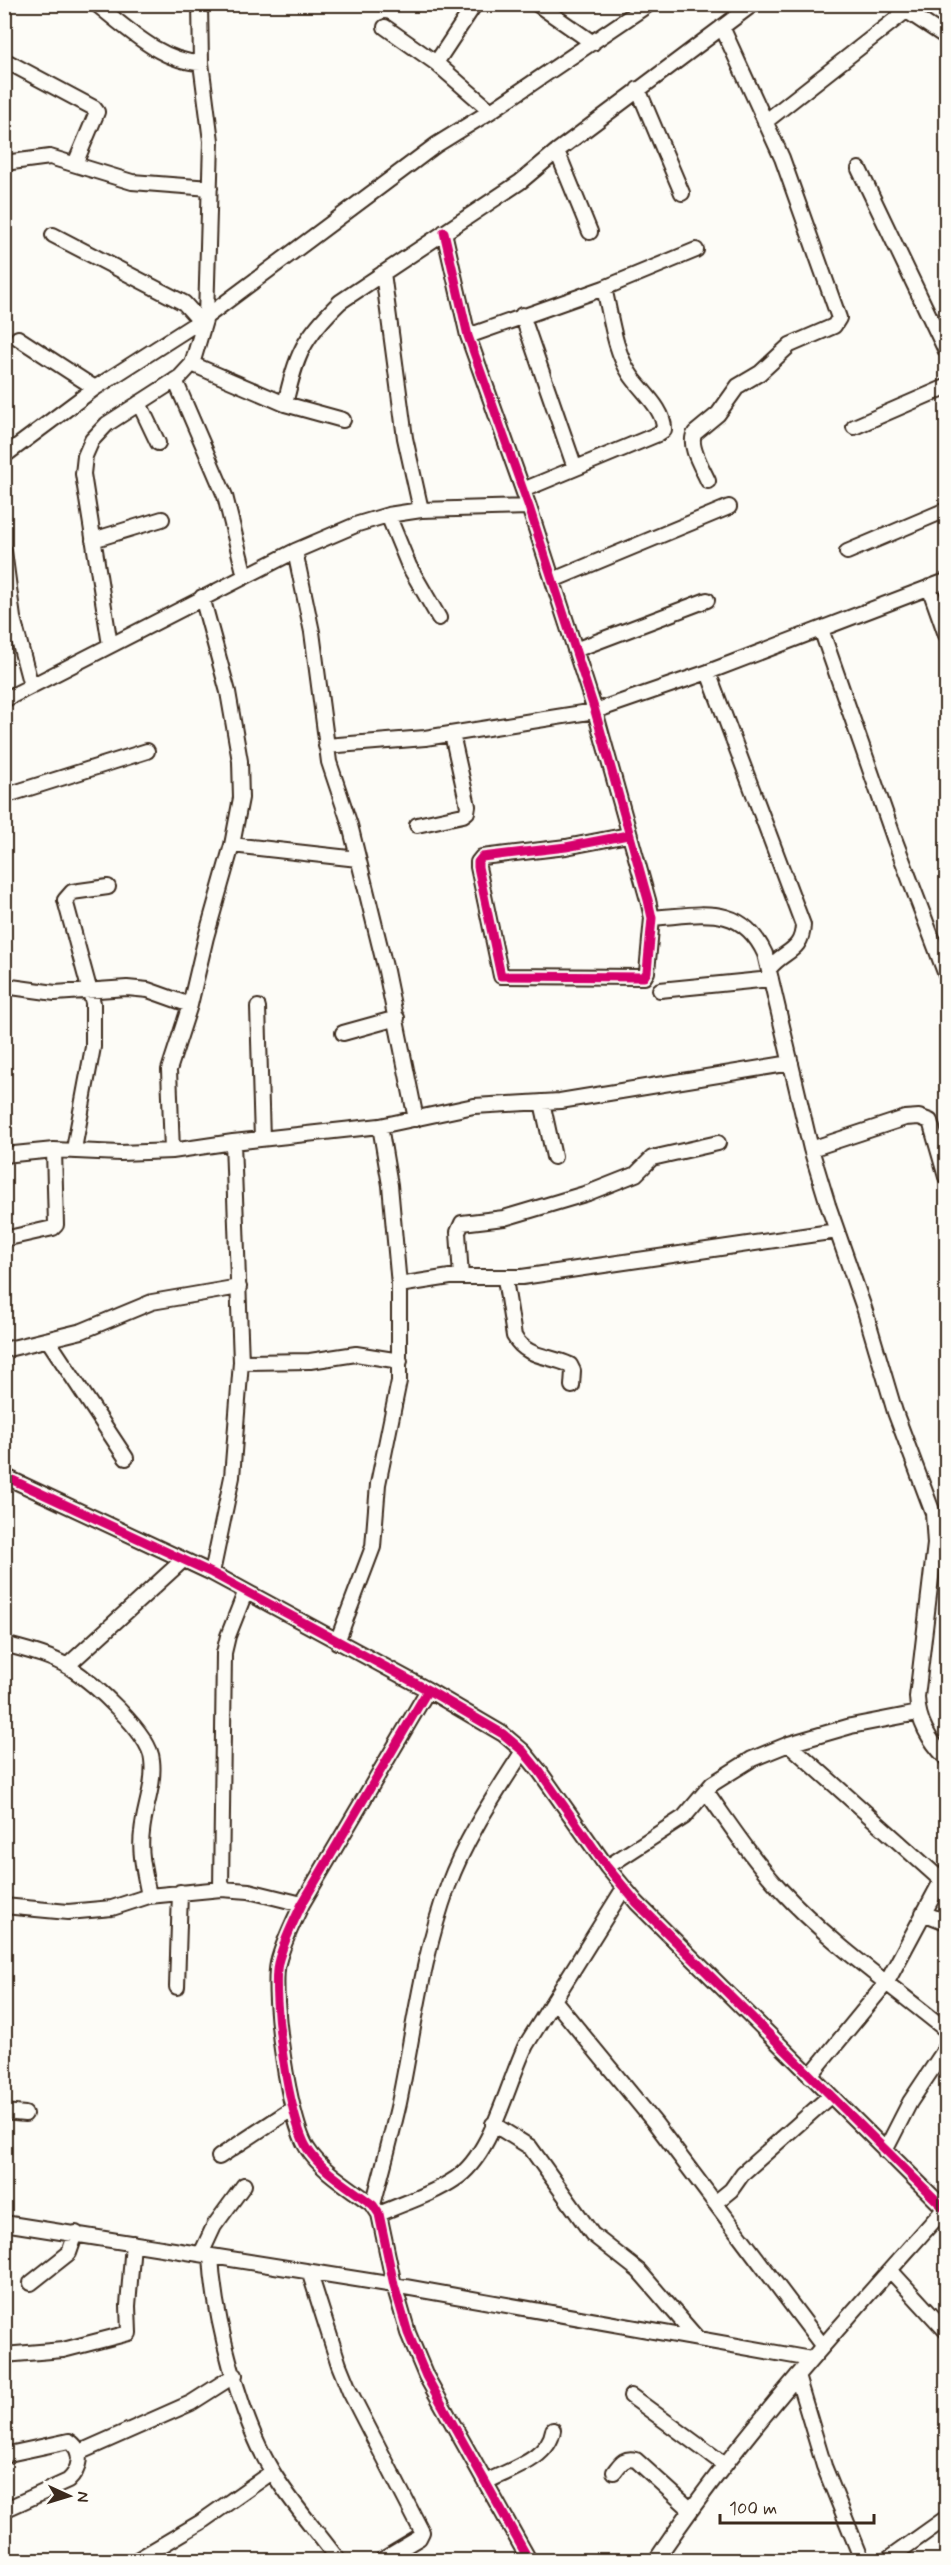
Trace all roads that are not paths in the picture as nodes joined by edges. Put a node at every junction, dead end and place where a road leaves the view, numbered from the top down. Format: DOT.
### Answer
graph roads {
  1 [pos="96,4"];
  2 [pos="200,4"];
  3 [pos="475,4"];
  4 [pos="537,4"];
  5 [pos="649,4"];
  6 [pos="753,4"];
  7 [pos="901,8"];
  8 [pos="386,27"];
  9 [pos="722,27"];
  10 [pos="946,37"];
  11 [pos="593,43"];
  12 [pos="4,60"];
  13 [pos="201,63"];
  14 [pos="436,63"];
  15 [pos="638,89"];
  16 [pos="491,111"];
  17 [pos="765,122"];
  18 [pos="557,151"];
  19 [pos="4,163"];
  20 [pos="75,164"];
  21 [pos="859,169"];
  22 [pos="210,188"];
  23 [pos="682,193"];
  24 [pos="444,232"];
  25 [pos="590,232"];
  26 [pos="54,235"];
  27 [pos="696,250"];
  28 [pos="383,273"];
  29 [pos="604,288"];
  30 [pos="522,315"];
  31 [pos="203,319"];
  32 [pos="468,336"];
  33 [pos="18,338"];
  34 [pos="946,351"];
  35 [pos="192,364"];
  36 [pos="175,380"];
  37 [pos="946,387"];
  38 [pos="95,388"];
  39 [pos="139,403"];
  40 [pos="285,404"];
  41 [pos="343,420"];
  42 [pos="854,427"];
  43 [pos="158,443"];
  44 [pos="4,456"];
  45 [pos="575,468"];
  46 [pos="708,481"];
  47 [pos="523,490"];
  48 [pos="529,507"];
  49 [pos="729,507"];
  50 [pos="421,510"];
  51 [pos="946,510"];
  52 [pos="388,515"];
  53 [pos="162,519"];
  54 [pos="93,540"];
  55 [pos="4,551"];
  56 [pos="296,551"];
  57 [pos="847,552"];
  58 [pos="245,576"];
  59 [pos="553,580"];
  60 [pos="946,581"];
  61 [pos="929,587"];
  62 [pos="202,597"];
  63 [pos="707,600"];
  64 [pos="439,618"];
  65 [pos="820,629"];
  66 [pos="946,635"];
  67 [pos="110,645"];
  68 [pos="575,650"];
  69 [pos="708,672"];
  70 [pos="32,686"];
  71 [pos="4,700"];
  72 [pos="595,711"];
  73 [pos="452,734"];
  74 [pos="326,746"];
  75 [pos="147,751"];
  76 [pos="4,796"];
  77 [pos="417,825"];
  78 [pos="628,835"];
  79 [pos="232,845"];
  80 [pos="358,859"];
  81 [pos="108,886"];
  82 [pos="652,918"];
  83 [pos="770,974"];
  84 [pos="946,975"];
  85 [pos="4,987"];
  86 [pos="90,990"];
  87 [pos="660,990"];
  88 [pos="190,1005"];
  89 [pos="258,1007"];
  90 [pos="397,1018"];
  91 [pos="343,1033"];
  92 [pos="790,1063"];
  93 [pos="542,1102"];
  94 [pos="416,1119"];
  95 [pos="380,1126"];
  96 [pos="262,1139"];
  97 [pos="233,1142"];
  98 [pos="718,1143"];
  99 [pos="942,1147"];
  100 [pos="74,1149"];
  101 [pos="811,1149"];
  102 [pos="54,1150"];
  103 [pos="172,1151"];
  104 [pos="4,1155"];
  105 [pos="554,1157"];
  106 [pos="946,1177"];
  107 [pos="837,1231"];
  108 [pos="4,1239"];
  109 [pos="460,1277"];
  110 [pos="505,1279"];
  111 [pos="399,1285"];
  112 [pos="238,1287"];
  113 [pos="48,1340"];
  114 [pos="4,1350"];
  115 [pos="400,1361"];
  116 [pos="241,1362"];
  117 [pos="572,1386"];
  118 [pos="126,1458"];
  119 [pos="4,1476"];
  120 [pos="940,1511"];
  121 [pos="182,1561"];
  122 [pos="212,1573"];
  123 [pos="245,1593"];
  124 [pos="337,1642"];
  125 [pos="5,1646"];
  126 [pos="67,1666"];
  127 [pos="428,1690"];
  128 [pos="918,1713"];
  129 [pos="789,1744"];
  130 [pos="523,1750"];
  131 [pos="946,1758"];
  132 [pos="706,1791"];
  133 [pos="607,1867"];
  134 [pos="944,1876"];
  135 [pos="624,1888"];
  136 [pos="221,1889"];
  137 [pos="180,1892"];
  138 [pos="149,1896"];
  139 [pos="302,1904"];
  140 [pos="4,1906"];
  141 [pos="923,1912"];
  142 [pos="946,1922"];
  143 [pos="887,1982"];
  144 [pos="177,1987"];
  145 [pos="554,2000"];
  146 [pos="946,2030"];
  147 [pos="946,2048"];
  148 [pos="810,2076"];
  149 [pos="830,2096"];
  150 [pos="292,2109"];
  151 [pos="4,2112"];
  152 [pos="25,2114"];
  153 [pos="493,2124"];
  154 [pos="885,2151"];
  155 [pos="219,2157"];
  156 [pos="244,2185"];
  157 [pos="715,2203"];
  158 [pos="946,2208"];
  159 [pos="376,2210"];
  160 [pos="4,2223"];
  161 [pos="76,2234"];
  162 [pos="133,2243"];
  163 [pos="206,2255"];
  164 [pos="890,2270"];
  165 [pos="310,2274"];
  166 [pos="31,2283"];
  167 [pos="394,2286"];
  168 [pos="946,2331"];
  169 [pos="697,2338"];
  170 [pos="822,2345"];
  171 [pos="4,2355"];
  172 [pos="811,2359"];
  173 [pos="235,2375"];
  174 [pos="797,2376"];
  175 [pos="630,2396"];
  176 [pos="554,2430"];
  177 [pos="78,2453"];
  178 [pos="4,2455"];
  179 [pos="724,2465"];
  180 [pos="272,2472"];
  181 [pos="614,2472"];
  182 [pos="486,2482"];
  183 [pos="690,2509"];
  184 [pos="4,2510"];
  185 [pos="946,2518"];
  186 [pos="335,2559"];
  187 [pos="137,2560"];
  188 [pos="382,2560"];
  189 [pos="528,2560"];
  190 [pos="656,2560"];
  191 [pos="862,2560"];
  192 [pos="886,2560"];
  1 -- 13 [label="street"];
  2 -- 13 [label="street"];
  3 -- 14 [label="street"];
  4 -- 11 [label="street"];
  5 -- 11 [label="street"];
  6 -- 9 [label="street"];
  7 -- 10 [label="street"];
  7 -- 17 [label="street"];
  8 -- 14 [label="street"];
  9 -- 15 [label="street"];
  9 -- 17 [label="street"];
  11 -- 16 [label="street"];
  12 -- 20 [label="street"];
  13 -- 22 [label="street"];
  14 -- 16 [label="street"];
  15 -- 18 [label="street"];
  15 -- 23 [label="street"];
  16 -- 31 [label="street"];
  17 -- 46 [label="street"];
  18 -- 24 [label="street"];
  18 -- 25 [label="street"];
  19 -- 20 [label="street"];
  20 -- 22 [label="street"];
  21 -- 34 [label="street"];
  22 -- 31 [label="street"];
  24 -- 28 [label="street"];
  24 -- 32 [label="street"];
  26 -- 31 [label="street"];
  27 -- 29 [label="street"];
  28 -- 40 [label="street"];
  28 -- 50 [label="street"];
  29 -- 30 [label="street"];
  29 -- 45 [label="street"];
  30 -- 32 [label="street"];
  30 -- 45 [label="street"];
  31 -- 35 [label="street"];
  31 -- 38 [label="street"];
  32 -- 47 [label="street"];
  33 -- 38 [label="street"];
  35 -- 36 [label="street"];
  35 -- 40 [label="street"];
  36 -- 39 [label="street"];
  36 -- 58 [label="street"];
  37 -- 42 [label="street"];
  38 -- 44 [label="street"];
  39 -- 43 [label="street"];
  39 -- 54 [label="street"];
  40 -- 41 [label="street"];
  45 -- 47 [label="street"];
  47 -- 48 [label="street"];
  48 -- 50 [label="street"];
  48 -- 59 [label="street"];
  49 -- 59 [label="street"];
  50 -- 52 [label="street"];
  51 -- 57 [label="street"];
  52 -- 56 [label="street"];
  52 -- 64 [label="street"];
  53 -- 54 [label="street"];
  54 -- 67 [label="street"];
  55 -- 70 [label="street"];
  56 -- 58 [label="street"];
  56 -- 74 [label="street"];
  58 -- 62 [label="street"];
  59 -- 68 [label="street"];
  60 -- 61 [label="street"];
  61 -- 65 [label="street"];
  61 -- 66 [label="street"];
  62 -- 67 [label="street"];
  62 -- 79 [label="street"];
  63 -- 68 [label="street"];
  65 -- 69 [label="street"];
  65 -- 84 [label="street"];
  67 -- 70 [label="street"];
  68 -- 72 [label="street"];
  69 -- 72 [label="street"];
  69 -- 83 [label="street"];
  70 -- 71 [label="street"];
  72 -- 73 [label="street"];
  72 -- 78 [label="street"];
  73 -- 74 [label="street"];
  73 -- 77 [label="street"];
  74 -- 80 [label="street"];
  75 -- 76 [label="street"];
  78 -- 82 [label="street"];
  78 -- 82 [label="street"];
  79 -- 80 [label="street"];
  79 -- 88 [label="street"];
  80 -- 90 [label="street"];
  81 -- 86 [label="street"];
  82 -- 83 [label="street"];
  83 -- 87 [label="street"];
  83 -- 92 [label="street"];
  85 -- 86 [label="street"];
  86 -- 88 [label="street"];
  86 -- 100 [label="street"];
  88 -- 103 [label="street"];
  89 -- 96 [label="street"];
  90 -- 91 [label="street"];
  90 -- 94 [label="street"];
  92 -- 93 [label="street"];
  92 -- 101 [label="street"];
  93 -- 94 [label="street"];
  93 -- 105 [label="street"];
  94 -- 95 [label="street"];
  95 -- 96 [label="street"];
  95 -- 111 [label="street"];
  96 -- 97 [label="street"];
  97 -- 103 [label="street"];
  97 -- 112 [label="street"];
  98 -- 109 [label="street"];
  99 -- 101 [label="street"];
  99 -- 106 [label="street"];
  100 -- 102 [label="street"];
  100 -- 103 [label="street"];
  101 -- 107 [label="street"];
  102 -- 104 [label="street"];
  102 -- 108 [label="street"];
  107 -- 110 [label="street"];
  107 -- 120 [label="street"];
  109 -- 110 [label="street"];
  109 -- 111 [label="street"];
  110 -- 117 [label="street"];
  111 -- 115 [label="street"];
  112 -- 113 [label="street"];
  112 -- 116 [label="street"];
  113 -- 114 [label="street"];
  113 -- 118 [label="street"];
  115 -- 116 [label="street"];
  115 -- 124 [label="street"];
  116 -- 122 [label="street"];
  119 -- 121 [label="street"];
  120 -- 128 [label="street"];
  121 -- 122 [label="street"];
  121 -- 126 [label="street"];
  122 -- 123 [label="street"];
  123 -- 124 [label="street"];
  123 -- 136 [label="street"];
  124 -- 127 [label="street"];
  125 -- 126 [label="street"];
  126 -- 138 [label="street"];
  127 -- 130 [label="street"];
  127 -- 139 [label="street"];
  128 -- 129 [label="street"];
  128 -- 131 [label="street"];
  129 -- 132 [label="street"];
  129 -- 134 [label="street"];
  130 -- 133 [label="street"];
  130 -- 159 [label="street"];
  132 -- 133 [label="street"];
  132 -- 143 [label="street"];
  133 -- 135 [label="street"];
  134 -- 141 [label="street"];
  135 -- 145 [label="street"];
  135 -- 148 [label="street"];
  136 -- 137 [label="street"];
  136 -- 139 [label="street"];
  137 -- 138 [label="street"];
  137 -- 144 [label="street"];
  138 -- 140 [label="street"];
  139 -- 150 [label="street"];
  141 -- 142 [label="street"];
  141 -- 143 [label="street"];
  143 -- 146 [label="street"];
  143 -- 148 [label="street"];
  145 -- 153 [label="street"];
  145 -- 157 [label="street"];
  147 -- 154 [label="street"];
  148 -- 149 [label="street"];
  149 -- 154 [label="street"];
  149 -- 157 [label="street"];
  150 -- 155 [label="street"];
  150 -- 159 [label="street"];
  151 -- 152 [label="street"];
  153 -- 159 [label="street"];
  153 -- 169 [label="street"];
  154 -- 158 [label="street"];
  156 -- 163 [label="street"];
  157 -- 170 [label="street"];
  158 -- 164 [label="street"];
  159 -- 167 [label="street"];
  160 -- 161 [label="street"];
  161 -- 162 [label="street"];
  161 -- 166 [label="street"];
  162 -- 163 [label="street"];
  162 -- 171 [label="street"];
  163 -- 165 [label="street"];
  163 -- 173 [label="street"];
  164 -- 168 [label="street"];
  164 -- 170 [label="street"];
  165 -- 167 [label="street"];
  165 -- 188 [label="street"];
  167 -- 169 [label="street"];
  167 -- 182 [label="street"];
  169 -- 172 [label="street"];
  170 -- 172 [label="street"];
  172 -- 174 [label="street"];
  173 -- 177 [label="street"];
  173 -- 180 [label="street"];
  174 -- 179 [label="street"];
  174 -- 191 [label="street"];
  175 -- 179 [label="street"];
  176 -- 182 [label="street"];
  177 -- 178 [label="street"];
  177 -- 184 [label="street"];
  179 -- 183 [label="street"];
  180 -- 186 [label="street"];
  180 -- 187 [label="street"];
  181 -- 183 [label="street"];
  182 -- 189 [label="street"];
  183 -- 190 [label="street"];
  185 -- 192 [label="street"];
}
